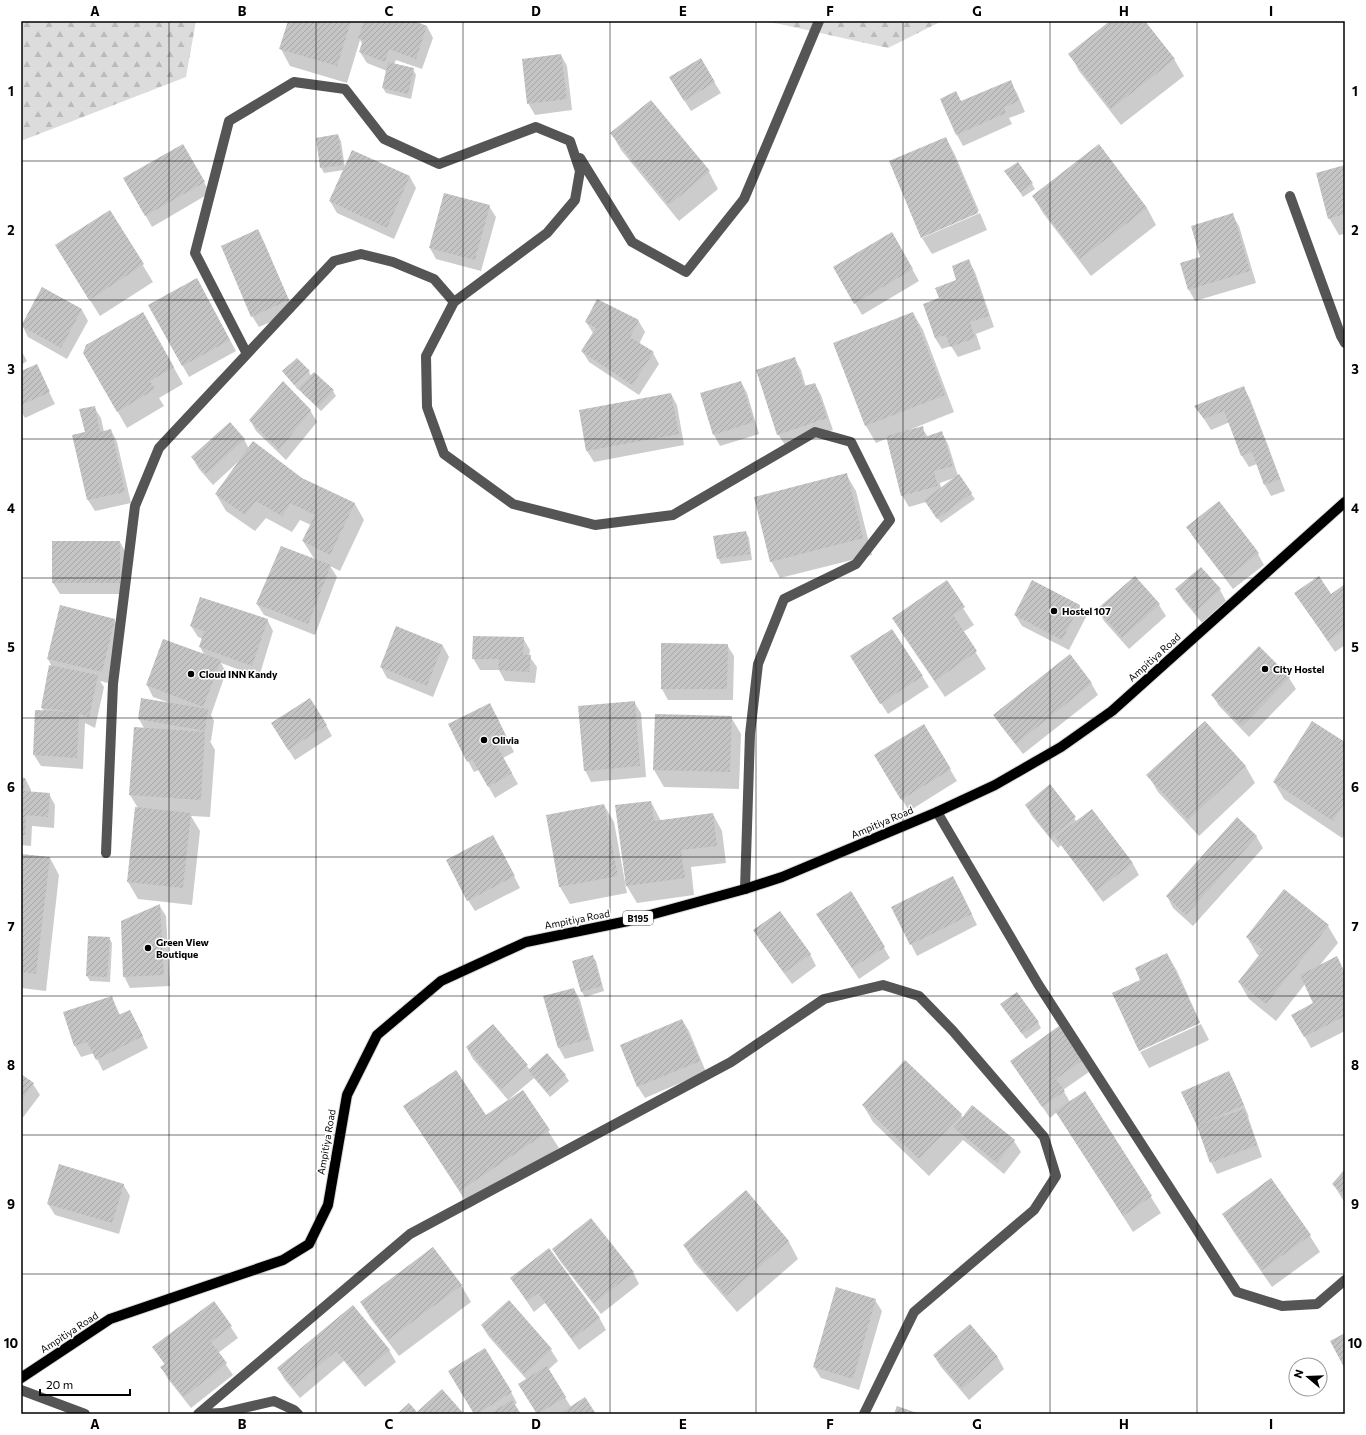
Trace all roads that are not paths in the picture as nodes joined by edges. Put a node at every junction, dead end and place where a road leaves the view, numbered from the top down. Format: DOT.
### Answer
graph roads {
  1 [pos="819,21"];
  2 [pos="570,141"];
  3 [pos="1290,196"];
  4 [pos="454,302"];
  5 [pos="1345,343"];
  6 [pos="247,354"];
  7 [pos="1345,502"];
  8 [pos="937,812"];
  9 [pos="106,853"];
  10 [pos="745,888"];
  11 [pos="1345,1280"];
  12 [pos="21,1378"];
  13 [pos="21,1390"];
  14 [pos="85,1414"];
  15 [pos="198,1414"];
  16 [pos="298,1414"];
  17 [pos="864,1414"];
  1 -- 2 [label="street"];
  2 -- 4 [label="street"];
  2 -- 6 [label="street"];
  3 -- 5 [label="street"];
  4 -- 6 [label="street"];
  4 -- 10 [label="street"];
  6 -- 9 [label="street"];
  7 -- 8 [label="main road, Ampitiya Road / B195"];
  8 -- 10 [label="main road, Ampitiya Road / B195"];
  8 -- 11 [label="street"];
  10 -- 12 [label="main road, Ampitiya Road / B195"];
  13 -- 14 [label="street"];
  15 -- 16 [label="street"];
  15 -- 17 [label="street"];
}
